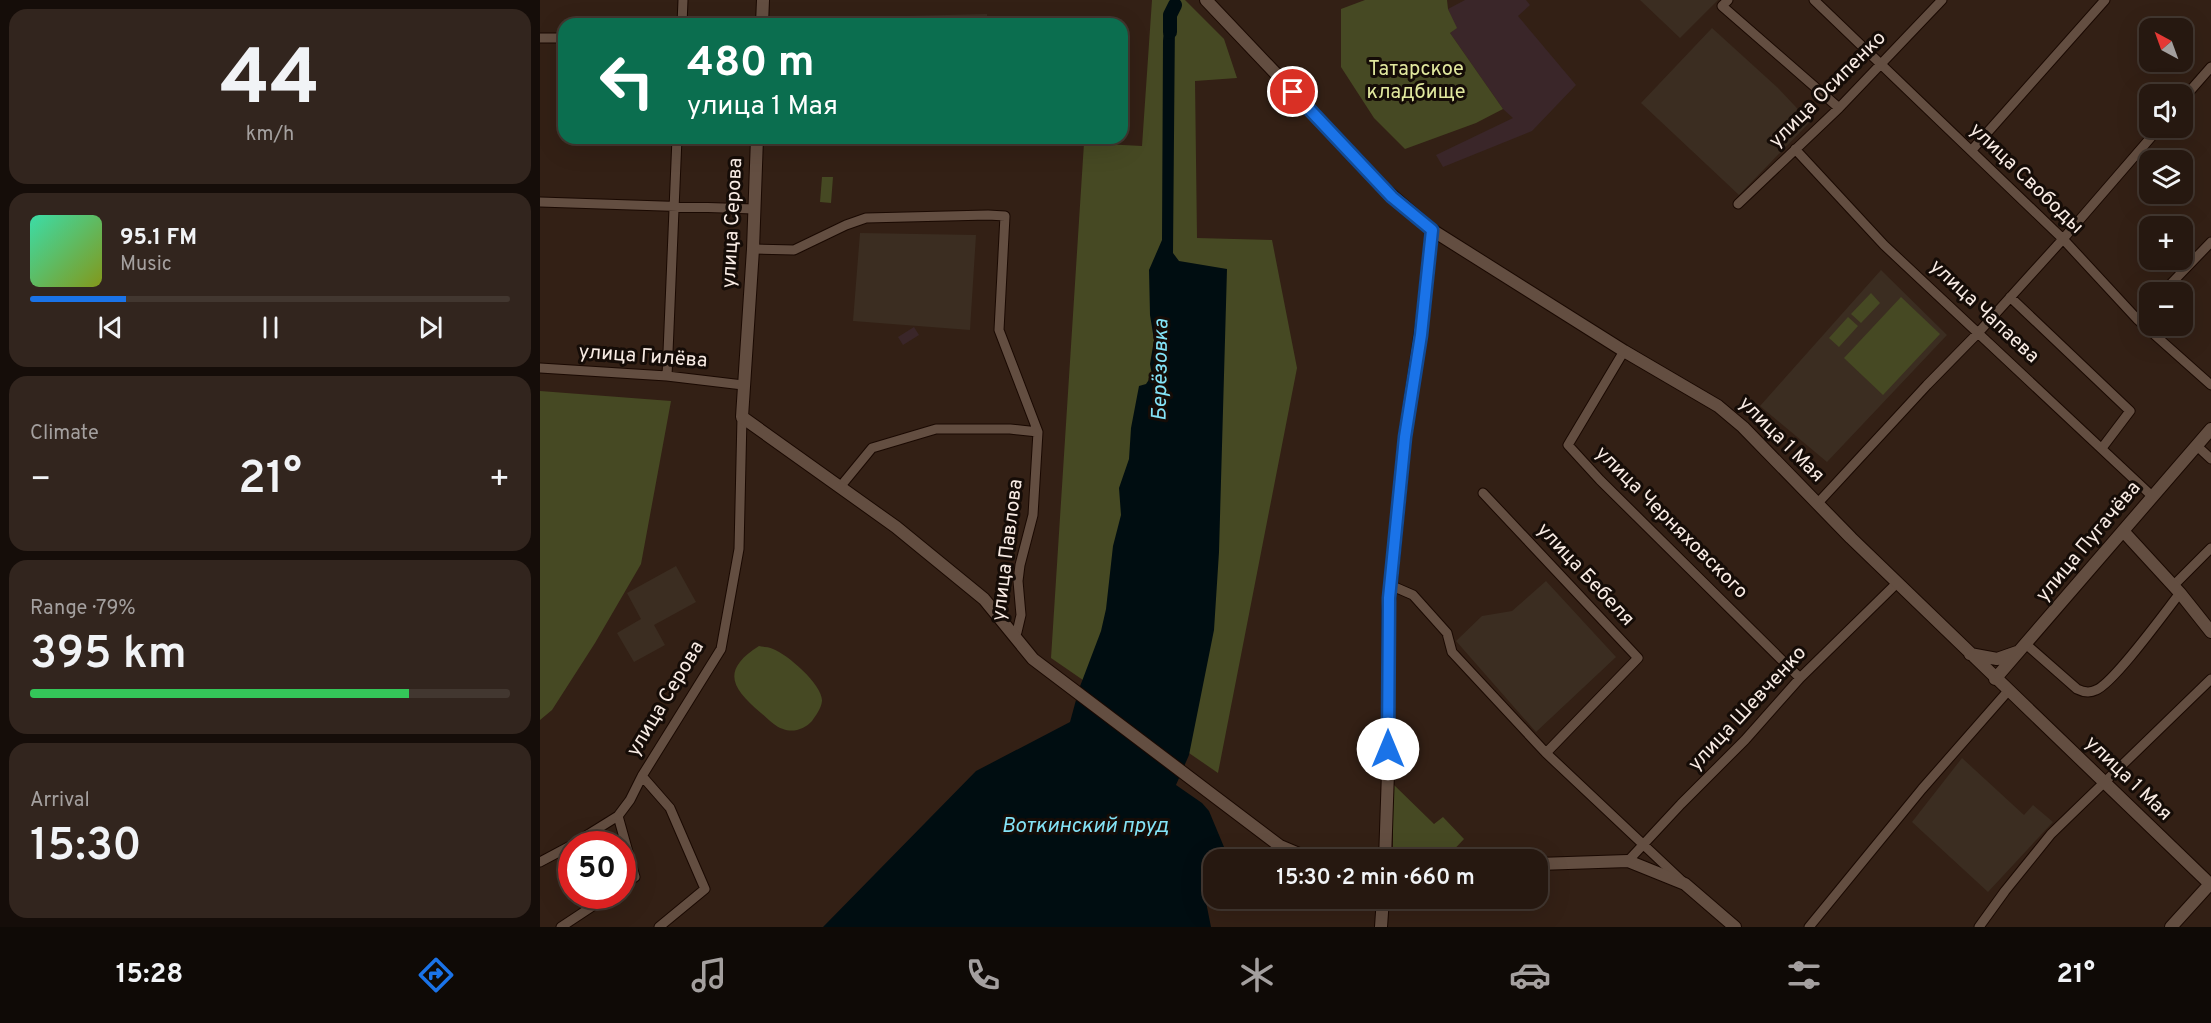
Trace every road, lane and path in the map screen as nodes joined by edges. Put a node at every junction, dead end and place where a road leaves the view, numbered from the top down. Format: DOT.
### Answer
graph roads {
  1 [pos="683,0"];
  2 [pos="763,0"];
  3 [pos="1206,0"];
  4 [pos="1814,0"];
  5 [pos="1942,0"];
  6 [pos="2105,0"];
  7 [pos="1725,3"];
  8 [pos="682,18"];
  9 [pos="762,18"];
  10 [pos="540,38"];
  11 [pos="558,38"];
  12 [pos="1882,65"];
  13 [pos="2211,67"];
  14 [pos="2193,87"];
  15 [pos="1839,108"];
  16 [pos="2150,138"];
  17 [pos="677,144"];
  18 [pos="757,144"];
  19 [pos="1796,149"];
  20 [pos="1971,151"];
  21 [pos="540,202"];
  22 [pos="1738,204"];
  23 [pos="674,207"];
  24 [pos="754,209"];
  25 [pos="1432,230"];
  26 [pos="2063,239"];
  27 [pos="2211,242"];
  28 [pos="753,249"];
  29 [pos="2173,282"];
  30 [pos="2010,297"];
  31 [pos="2138,320"];
  32 [pos="1978,333"];
  33 [pos="1623,351"];
  34 [pos="540,368"];
  35 [pos="667,376"];
  36 [pos="743,385"];
  37 [pos="2211,385"];
  38 [pos="742,417"];
  39 [pos="2211,429"];
  40 [pos="1038,432"];
  41 [pos="2197,446"];
  42 [pos="2102,448"];
  43 [pos="2211,459"];
  44 [pos="840,487"];
  45 [pos="1483,493"];
  46 [pos="2153,497"];
  47 [pos="1817,504"];
  48 [pos="2124,532"];
  49 [pos="2211,548"];
  50 [pos="1897,583"];
  51 [pos="1390,585"];
  52 [pos="2176,590"];
  53 [pos="2211,632"];
  54 [pos="1014,635"];
  55 [pos="2025,647"];
  56 [pos="1969,653"];
  57 [pos="1800,678"];
  58 [pos="1995,679"];
  59 [pos="2211,679"];
  60 [pos="2008,691"];
  61 [pos="1546,753"];
  62 [pos="642,776"];
  63 [pos="2104,783"];
  64 [pos="618,816"];
  65 [pos="594,831"];
  66 [pos="622,831"];
  67 [pos="1643,845"];
  68 [pos="1287,849"];
  69 [pos="1385,849"];
  70 [pos="558,852"];
  71 [pos="1629,861"];
  72 [pos="540,862"];
  73 [pos="1548,864"];
  74 [pos="1685,884"];
  75 [pos="2211,884"];
  76 [pos="588,909"];
  77 [pos="1382,909"];
  78 [pos="561,927"];
  79 [pos="658,927"];
  80 [pos="1381,927"];
  81 [pos="1735,927"];
  82 [pos="1809,927"];
  83 [pos="1979,927"];
  84 [pos="2171,927"];
  1 -- 8 [label="street"];
  2 -- 9 [label="main road"];
  3 -- 25 [label="main road, улица 1 Мая"];
  4 -- 12 [label="street, улица Свободы"];
  5 -- 12 [label="street, улица Осипенко"];
  6 -- 20 [label="street"];
  7 -- 15 [label="street"];
  10 -- 11 [label="street"];
  12 -- 15 [label="street, улица Осипенко"];
  12 -- 20 [label="street, улица Свободы"];
  13 -- 14 [label="street"];
  15 -- 19 [label="street, улица Осипенко"];
  16 -- 26 [label="street"];
  17 -- 23 [label="street"];
  18 -- 24 [label="main road, улица Серова"];
  19 -- 22 [label="street, улица Осипенко"];
  19 -- 32 [label="street, улица Чапаева"];
  20 -- 26 [label="street, улица Свободы"];
  21 -- 23 [label="street"];
  23 -- 24 [label="street"];
  23 -- 35 [label="street"];
  24 -- 28 [label="main road, улица Серова"];
  25 -- 33 [label="main road, улица 1 Мая"];
  25 -- 51 [label="main road"];
  26 -- 30 [label="street"];
  26 -- 31 [label="street, улица Свободы"];
  27 -- 29 [label="street"];
  28 -- 36 [label="main road, улица Серова"];
  28 -- 40 [label="street, улица Павлова"];
  30 -- 32 [label="street"];
  30 -- 42 [label="street"];
  31 -- 37 [label="street, улица Свободы"];
  32 -- 42 [label="street, улица Чапаева"];
  32 -- 47 [label="street"];
  33 -- 47 [label="main road, улица 1 Мая"];
  33 -- 57 [label="street, улица Черняховского"];
  34 -- 35 [label="street, улица Гилёва"];
  35 -- 36 [label="street, улица Гилёва"];
  36 -- 38 [label="main road, улица Серова"];
  38 -- 44 [label="main road"];
  38 -- 62 [label="street, улица Серова"];
  39 -- 41 [label="main road, улица Пугачёва"];
  40 -- 44 [label="street"];
  40 -- 54 [label="street, улица Павлова"];
  41 -- 43 [label="street"];
  41 -- 46 [label="main road, улица Пугачёва"];
  42 -- 46 [label="street, улица Чапаева"];
  44 -- 54 [label="main road"];
  45 -- 61 [label="street, улица Бебеля"];
  46 -- 48 [label="main road, улица Пугачёва"];
  47 -- 50 [label="main road, улица 1 Мая"];
  48 -- 52 [label="main road"];
  48 -- 55 [label="main road, улица Пугачёва"];
  49 -- 52 [label="street"];
  50 -- 56 [label="main road, улица 1 Мая"];
  50 -- 57 [label="street, улица Шевченко"];
  51 -- 61 [label="street"];
  51 -- 69 [label="main road"];
  52 -- 53 [label="main road"];
  52 -- 55 [label="street"];
  54 -- 68 [label="main road"];
  55 -- 56 [label="main road"];
  55 -- 58 [label="main road, улица Пугачёва"];
  56 -- 58 [label="main road, улица 1 Мая"];
  57 -- 67 [label="street, улица Шевченко"];
  58 -- 60 [label="main road, улица 1 Мая"];
  59 -- 63 [label="street"];
  60 -- 63 [label="main road, улица 1 Мая"];
  60 -- 82 [label="street"];
  61 -- 67 [label="street"];
  62 -- 64 [label="street, улица Серова"];
  62 -- 79 [label="street"];
  63 -- 75 [label="main road, улица 1 Мая"];
  63 -- 83 [label="street"];
  64 -- 65 [label="street"];
  64 -- 66 [label="street"];
  67 -- 71 [label="street, улица Шевченко"];
  67 -- 74 [label="street"];
  70 -- 72 [label="street"];
  71 -- 73 [label="main road"];
  71 -- 74 [label="main road"];
  74 -- 81 [label="main road"];
  75 -- 84 [label="main road"];
  76 -- 78 [label="street"];
  77 -- 80 [label="main road"];
}
